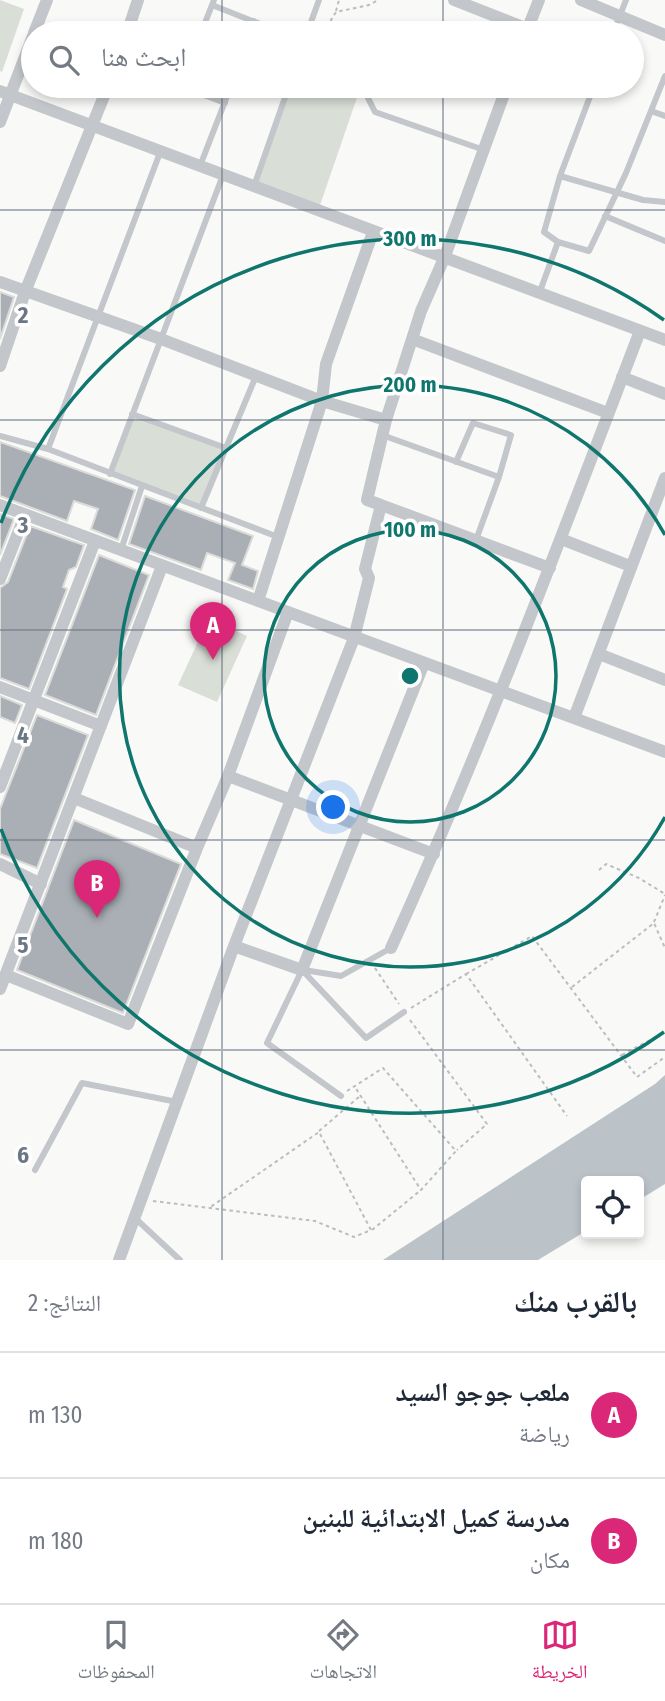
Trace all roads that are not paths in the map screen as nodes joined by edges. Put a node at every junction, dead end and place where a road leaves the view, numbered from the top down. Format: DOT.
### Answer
graph roads {
  1 [pos="47,0"];
  2 [pos="138,0"];
  3 [pos="319,0"];
  4 [pos="454,0"];
  5 [pos="539,0"];
  6 [pos="581,0"];
  7 [pos="626,0"];
  8 [pos="213,3"];
  9 [pos="620,15"];
  10 [pos="39,21"];
  11 [pos="131,21"];
  12 [pos="206,21"];
  13 [pos="254,21"];
  14 [pos="311,21"];
  15 [pos="503,21"];
  16 [pos="531,21"];
  17 [pos="618,21"];
  18 [pos="634,21"];
  19 [pos="644,26"];
  20 [pos="665,35"];
  21 [pos="21,60"];
  22 [pos="665,76"];
  23 [pos="5,93"];
  24 [pos="104,98"];
  25 [pos="212,98"];
  26 [pos="227,98"];
  27 [pos="285,98"];
  28 [pos="368,98"];
  29 [pos="503,98"];
  30 [pos="589,98"];
  31 [pos="225,103"];
  32 [pos="651,111"];
  33 [pos="665,116"];
  34 [pos="0,122"];
  35 [pos="93,126"];
  36 [pos="161,150"];
  37 [pos="484,150"];
  38 [pos="200,166"];
  39 [pos="223,175"];
  40 [pos="559,176"];
  41 [pos="253,187"];
  42 [pos="616,192"];
  43 [pos="665,202"];
  44 [pos="605,216"];
  45 [pos="373,232"];
  46 [pos="665,241"];
  47 [pos="558,243"];
  48 [pos="445,256"];
  49 [pos="0,282"];
  50 [pos="25,292"];
  51 [pos="539,294"];
  52 [pos="97,316"];
  53 [pos="640,331"];
  54 [pos="161,339"];
  55 [pos="412,339"];
  56 [pos="665,340"];
  57 [pos="0,366"];
  58 [pos="256,376"];
  59 [pos="622,377"];
  60 [pos="665,394"];
  61 [pos="322,401"];
  62 [pos="608,413"];
  63 [pos="132,414"];
  64 [pos="386,420"];
  65 [pos="382,435"];
  66 [pos="0,436"];
  67 [pos="226,448"];
  68 [pos="48,449"];
  69 [pos="456,462"];
  70 [pos="110,474"];
  71 [pos="499,477"];
  72 [pos="665,478"];
  73 [pos="142,486"];
  74 [pos="0,505"];
  75 [pos="380,505"];
  76 [pos="201,508"];
  77 [pos="25,515"];
  78 [pos="278,537"];
  79 [pos="561,538"];
  80 [pos="95,541"];
  81 [pos="475,542"];
  82 [pos="121,550"];
  83 [pos="630,565"];
  84 [pos="162,566"];
  85 [pos="550,568"];
  86 [pos="0,579"];
  87 [pos="257,601"];
  88 [pos="288,612"];
  89 [pos="354,638"];
  90 [pos="598,653"];
  91 [pos="424,663"];
  92 [pos="665,680"];
  93 [pos="0,687"];
  94 [pos="499,691"];
  95 [pos="34,700"];
  96 [pos="574,718"];
  97 [pos="101,726"];
  98 [pos="665,752"];
  99 [pos="228,776"];
  100 [pos="0,787"];
  101 [pos="74,798"];
  102 [pos="291,800"];
  103 [pos="360,824"];
  104 [pos="197,848"];
  105 [pos="434,854"];
  106 [pos="0,864"];
  107 [pos="41,884"];
  108 [pos="234,946"];
  109 [pos="391,948"];
  110 [pos="302,970"];
  111 [pos="6,975"];
  112 [pos="0,989"];
  113 [pos="404,1012"];
  114 [pos="341,1096"];
  115 [pos="177,1102"];
  116 [pos="34,1170"];
  117 [pos="135,1218"];
  118 [pos="119,1260"];
  119 [pos="180,1260"];
  1 -- 10 [label="street"];
  2 -- 11 [label="street"];
  3 -- 14 [label="lane"];
  4 -- 15 [label="street"];
  5 -- 16 [label="street"];
  6 -- 9 [label="street"];
  7 -- 9 [label="lane"];
  8 -- 12 [label="lane"];
  8 -- 13 [label="lane"];
  9 -- 17 [label="lane"];
  9 -- 18 [label="street"];
  19 -- 20 [label="street"];
  21 -- 23 [label="street"];
  22 -- 32 [label="lane"];
  23 -- 34 [label="street"];
  23 -- 35 [label="street"];
  24 -- 35 [label="street"];
  25 -- 31 [label="lane"];
  26 -- 31 [label="lane"];
  27 -- 41 [label="lane"];
  28 -- 37 [label="lane"];
  29 -- 37 [label="street"];
  30 -- 40 [label="lane"];
  31 -- 38 [label="lane"];
  32 -- 33 [label="lane"];
  32 -- 42 [label="lane"];
  35 -- 36 [label="street"];
  35 -- 50 [label="street"];
  36 -- 38 [label="street"];
  36 -- 52 [label="lane"];
  37 -- 48 [label="street"];
  38 -- 39 [label="street"];
  39 -- 41 [label="street"];
  39 -- 54 [label="lane"];
  40 -- 42 [label="lane"];
  40 -- 47 [label="lane"];
  41 -- 45 [label="street"];
  42 -- 43 [label="lane"];
  42 -- 44 [label="lane"];
  44 -- 46 [label="lane"];
  44 -- 47 [label="lane"];
  45 -- 48 [label="street"];
  45 -- 61 [label="street"];
  47 -- 51 [label="lane"];
  48 -- 51 [label="street"];
  48 -- 55 [label="street"];
  49 -- 50 [label="street"];
  50 -- 52 [label="street"];
  50 -- 57 [label="street"];
  51 -- 53 [label="street"];
  52 -- 54 [label="street"];
  52 -- 68 [label="lane"];
  53 -- 56 [label="street"];
  53 -- 59 [label="street"];
  54 -- 58 [label="street"];
  54 -- 63 [label="lane"];
  55 -- 62 [label="street"];
  55 -- 64 [label="street"];
  58 -- 61 [label="street"];
  58 -- 67 [label="lane"];
  59 -- 60 [label="street"];
  59 -- 62 [label="street"];
  61 -- 64 [label="street"];
  61 -- 78 [label="street"];
  62 -- 79 [label="street"];
  63 -- 67 [label="lane"];
  63 -- 70 [label="lane"];
  64 -- 65 [label="street"];
  65 -- 69 [label="lane"];
  65 -- 75 [label="street"];
  66 -- 68 [label="lane"];
  67 -- 76 [label="lane"];
  68 -- 70 [label="lane"];
  69 -- 71 [label="lane"];
  69 -- 71 [label="lane"];
  70 -- 73 [label="lane"];
  71 -- 81 [label="lane"];
  72 -- 83 [label="street"];
  73 -- 76 [label="lane"];
  73 -- 82 [label="lane"];
  74 -- 77 [label="street"];
  75 -- 81 [label="street"];
  75 -- 89 [label="street"];
  76 -- 78 [label="lane"];
  77 -- 80 [label="street"];
  77 -- 86 [label="street"];
  78 -- 87 [label="street"];
  79 -- 83 [label="street"];
  79 -- 85 [label="street"];
  80 -- 82 [label="street"];
  80 -- 95 [label="street"];
  81 -- 85 [label="street"];
  82 -- 84 [label="street"];
  83 -- 90 [label="street"];
  84 -- 87 [label="street"];
  84 -- 97 [label="street"];
  85 -- 94 [label="street"];
  87 -- 88 [label="street"];
  88 -- 89 [label="street"];
  88 -- 99 [label="street"];
  89 -- 91 [label="street"];
  89 -- 102 [label="street"];
  90 -- 92 [label="street"];
  90 -- 96 [label="street"];
  91 -- 94 [label="street"];
  91 -- 103 [label="street"];
  93 -- 95 [label="street"];
  94 -- 96 [label="street"];
  94 -- 105 [label="street"];
  95 -- 97 [label="street"];
  95 -- 100 [label="street"];
  96 -- 98 [label="street"];
  97 -- 101 [label="street"];
  99 -- 102 [label="street"];
  99 -- 104 [label="street"];
  101 -- 104 [label="street"];
  101 -- 107 [label="street"];
  102 -- 103 [label="street"];
  102 -- 108 [label="street"];
  103 -- 105 [label="street"];
  103 -- 110 [label="street"];
  104 -- 111 [label="street"];
  105 -- 109 [label="street"];
  106 -- 107 [label="street"];
  107 -- 111 [label="street"];
  108 -- 110 [label="street"];
  108 -- 115 [label="street"];
  109 -- 110 [label="lane"];
  110 -- 113 [label="lane"];
  110 -- 114 [label="lane"];
  111 -- 112 [label="street"];
  115 -- 116 [label="lane"];
  115 -- 117 [label="street"];
  117 -- 118 [label="street"];
  117 -- 119 [label="lane"];
}
